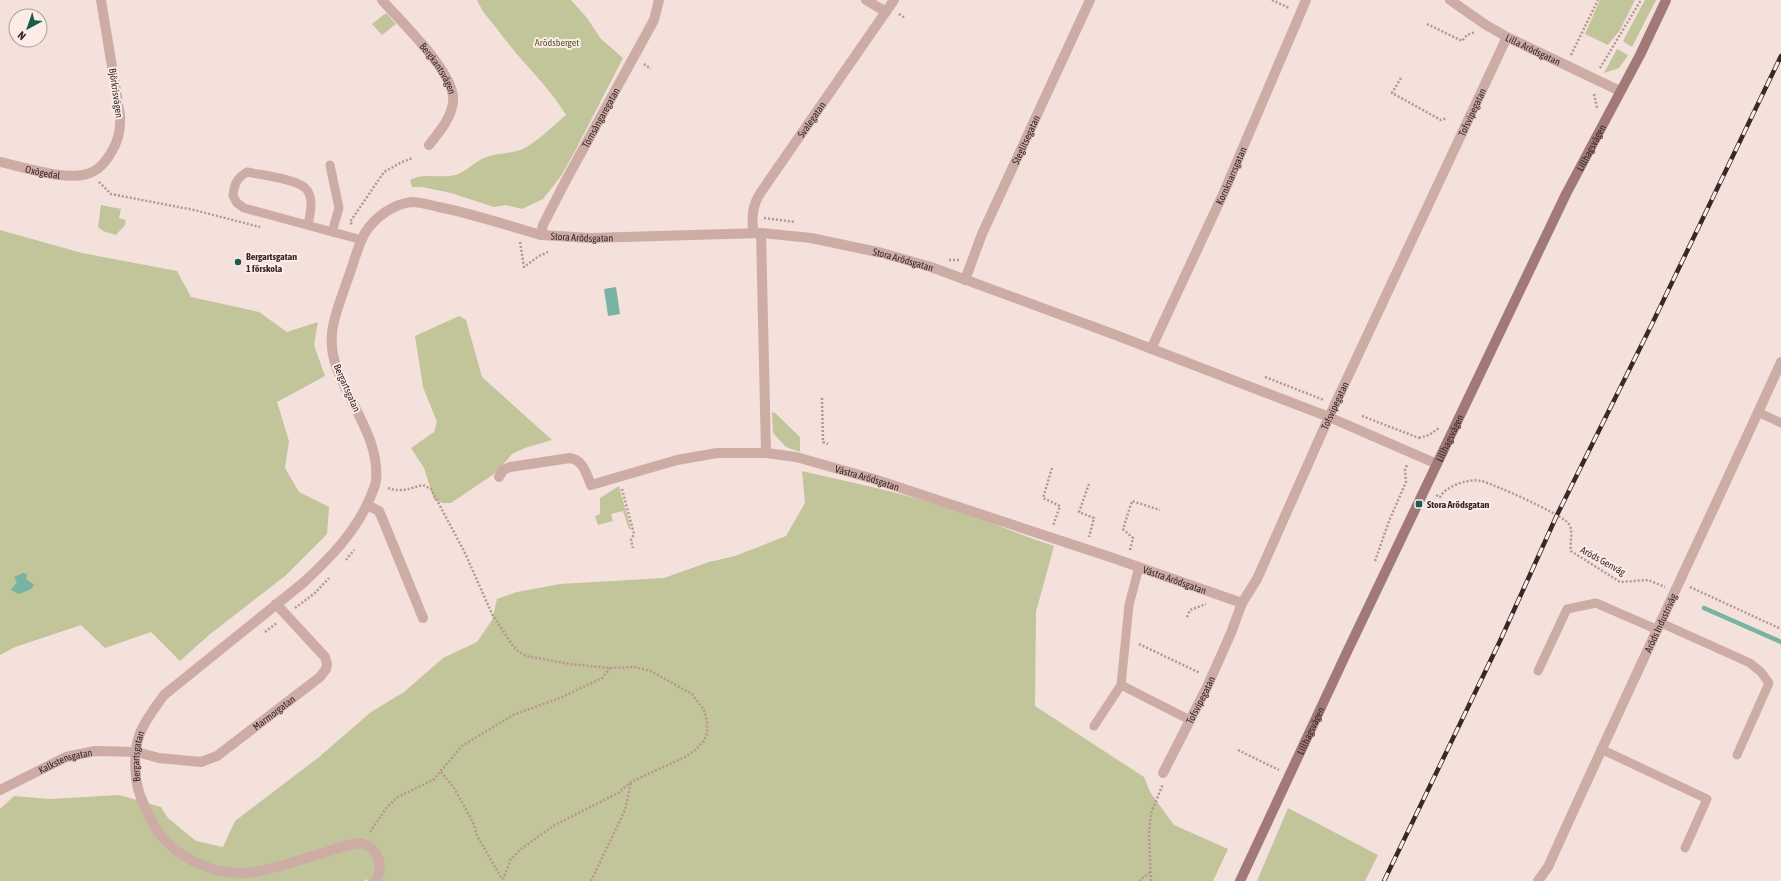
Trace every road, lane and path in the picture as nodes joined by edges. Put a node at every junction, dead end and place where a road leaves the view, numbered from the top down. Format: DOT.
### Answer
graph roads {
  1 [pos="101,0"];
  2 [pos="382,0"];
  3 [pos="659,0"];
  4 [pos="866,0"];
  5 [pos="894,0"];
  6 [pos="1272,0"];
  7 [pos="1306,0"];
  8 [pos="1450,0"];
  9 [pos="1598,0"];
  10 [pos="1641,0"];
  11 [pos="1666,0"];
  12 [pos="1087,1"];
  13 [pos="886,12"];
  14 [pos="1300,14"];
  15 [pos="1482,22"];
  16 [pos="1427,24"];
  17 [pos="1507,37"];
  18 [pos="1566,65"];
  19 [pos="1600,68"];
  20 [pos="1401,78"];
  21 [pos="1620,91"];
  22 [pos="1447,118"];
  23 [pos="429,145"];
  24 [pos="413,158"];
  25 [pos="0,162"];
  26 [pos="330,165"];
  27 [pos="87,174"];
  28 [pos="752,218"];
  29 [pos="797,222"];
  30 [pos="308,224"];
  31 [pos="265,228"];
  32 [pos="332,232"];
  33 [pos="757,233"];
  34 [pos="541,235"];
  35 [pos="514,238"];
  36 [pos="520,240"];
  37 [pos="526,241"];
  38 [pos="360,244"];
  39 [pos="548,252"];
  40 [pos="942,258"];
  41 [pos="971,264"];
  42 [pos="965,280"];
  43 [pos="1151,349"];
  44 [pos="1781,362"];
  45 [pos="1258,374"];
  46 [pos="822,398"];
  47 [pos="1336,404"];
  48 [pos="1758,412"];
  49 [pos="1357,414"];
  50 [pos="1329,417"];
  51 [pos="1781,423"];
  52 [pos="1441,425"];
  53 [pos="1419,438"];
  54 [pos="828,444"];
  55 [pos="766,453"];
  56 [pos="1412,453"];
  57 [pos="1437,464"];
  58 [pos="1052,468"];
  59 [pos="499,476"];
  60 [pos="619,477"];
  61 [pos="1406,482"];
  62 [pos="1088,484"];
  63 [pos="1425,491"];
  64 [pos="367,505"];
  65 [pos="1160,510"];
  66 [pos="379,511"];
  67 [pos="1050,538"];
  68 [pos="633,548"];
  69 [pos="355,549"];
  70 [pos="1085,549"];
  71 [pos="1126,562"];
  72 [pos="341,566"];
  73 [pos="1139,567"];
  74 [pos="330,576"];
  75 [pos="1680,583"];
  76 [pos="1216,593"];
  77 [pos="1242,603"];
  78 [pos="276,604"];
  79 [pos="288,614"];
  80 [pos="1187,616"];
  81 [pos="423,618"];
  82 [pos="1660,627"];
  83 [pos="1781,630"];
  84 [pos="259,637"];
  85 [pos="1139,644"];
  86 [pos="610,668"];
  87 [pos="1538,671"];
  88 [pos="1211,677"];
  89 [pos="1121,685"];
  90 [pos="1190,720"];
  91 [pos="1094,726"];
  92 [pos="1601,749"];
  93 [pos="1238,750"];
  94 [pos="137,752"];
  95 [pos="1737,755"];
  96 [pos="1275,768"];
  97 [pos="441,772"];
  98 [pos="1163,773"];
  99 [pos="631,782"];
  100 [pos="0,790"];
  101 [pos="364,831"];
  102 [pos="370,832"];
  103 [pos="376,836"];
  104 [pos="1685,848"];
  105 [pos="1150,872"];
  106 [pos="503,880"];
  107 [pos="376,881"];
  108 [pos="591,881"];
  109 [pos="1139,881"];
  110 [pos="1151,881"];
  111 [pos="1240,881"];
  112 [pos="1538,881"];
  1 -- 27 [label="street, Björkrisvägen"];
  2 -- 23 [label="street, Bergkantsvägen"];
  3 -- 34 [label="street, Törnsångaregatan"];
  4 -- 13 [label="street"];
  5 -- 13 [label="street, Svalegatan"];
  6 -- 14 [label="path"];
  7 -- 14 [label="street, Kornknarrsgatan"];
  8 -- 15 [label="street, Lilla Arödsgatan"];
  9 -- 18 [label="path"];
  10 -- 19 [label="path"];
  11 -- 21 [label="street, Lillhagsvägen"];
  12 -- 41 [label="street, Steglitsegatan"];
  13 -- 28 [label="street, Svalegatan"];
  14 -- 43 [label="street, Kornknarrsgatan"];
  15 -- 16 [label="path"];
  15 -- 17 [label="street, Lilla Arödsgatan"];
  17 -- 18 [label="street, Lilla Arödsgatan"];
  17 -- 47 [label="street, Tofsvipegatan"];
  18 -- 21 [label="street, Lilla Arödsgatan"];
  20 -- 22 [label="path"];
  21 -- 57 [label="street, Lillhagsvägen"];
  24 -- 38 [label="path"];
  25 -- 27 [label="street, Oxögedal"];
  26 -- 32 [label="lane"];
  27 -- 31 [label="path"];
  28 -- 29 [label="path"];
  28 -- 33 [label="street, Svalegatan"];
  30 -- 30 [label="lane"];
  30 -- 32 [label="lane"];
  32 -- 38 [label="lane"];
  33 -- 34 [label="street, Stora Arödsgatan"];
  33 -- 42 [label="street, Stora Arödsgatan"];
  33 -- 55 [label="street, Svalegatan"];
  34 -- 38 [label="street, Stora Arödsgatan"];
  35 -- 36 [label="path"];
  36 -- 37 [label="path"];
  36 -- 39 [label="path"];
  38 -- 64 [label="street, Bergartsgatan"];
  40 -- 41 [label="path"];
  41 -- 42 [label="street, Steglitsegatan"];
  42 -- 43 [label="street, Stora Arödsgatan"];
  43 -- 50 [label="street, Stora Arödsgatan"];
  44 -- 48 [label="street, Aröds Industriväg"];
  45 -- 47 [label="path"];
  46 -- 54 [label="path"];
  47 -- 50 [label="street, Tofsvipegatan"];
  48 -- 51 [label="lane"];
  48 -- 75 [label="street, Aröds Industriväg"];
  49 -- 53 [label="path"];
  50 -- 56 [label="street, Stora Arödsgatan"];
  50 -- 77 [label="street, Tofsvipegatan"];
  52 -- 53 [label="path"];
  53 -- 56 [label="path"];
  55 -- 60 [label="street, Västra Arödsgatan"];
  55 -- 67 [label="street, Västra Arödsgatan"];
  56 -- 57 [label="street, Stora Arödsgatan"];
  56 -- 61 [label="path"];
  57 -- 63 [label="street, Lillhagsvägen"];
  58 -- 67 [label="path"];
  59 -- 60 [label="street, Västra Arödsgatan"];
  60 -- 68 [label="path"];
  62 -- 70 [label="path"];
  63 -- 75 [label="path, Aröds Genväg"];
  63 -- 111 [label="street, Lillhagsvägen"];
  64 -- 66 [label="street"];
  64 -- 78 [label="street, Bergartsgatan"];
  65 -- 71 [label="path"];
  66 -- 81 [label="street"];
  66 -- 86 [label="path"];
  67 -- 70 [label="street, Västra Arödsgatan"];
  69 -- 72 [label="path"];
  70 -- 71 [label="street, Västra Arödsgatan"];
  71 -- 73 [label="street, Västra Arödsgatan"];
  73 -- 76 [label="street, Västra Arödsgatan"];
  73 -- 89 [label="lane"];
  74 -- 79 [label="path"];
  75 -- 82 [label="street, Aröds Industriväg"];
  75 -- 83 [label="path"];
  76 -- 77 [label="street, Västra Arödsgatan"];
  76 -- 80 [label="path"];
  77 -- 88 [label="street, Tofsvipegatan"];
  78 -- 79 [label="street, Marmorgatan"];
  78 -- 94 [label="street, Bergartsgatan"];
  79 -- 84 [label="path"];
  79 -- 94 [label="street, Marmorgatan"];
  82 -- 87 [label="lane"];
  82 -- 92 [label="street, Aröds Industriväg"];
  82 -- 95 [label="lane"];
  85 -- 88 [label="path"];
  86 -- 97 [label="path"];
  86 -- 99 [label="path"];
  88 -- 90 [label="street, Tofsvipegatan"];
  89 -- 90 [label="lane"];
  89 -- 91 [label="lane"];
  90 -- 98 [label="street, Tofsvipegatan"];
  92 -- 104 [label="lane"];
  92 -- 112 [label="street, Aröds Industriväg"];
  93 -- 96 [label="path"];
  94 -- 100 [label="street, Kalkstensgatan"];
  94 -- 107 [label="street, Bergartsgatan"];
  97 -- 102 [label="path"];
  97 -- 106 [label="path"];
  98 -- 105 [label="path"];
  99 -- 106 [label="path"];
  99 -- 108 [label="path"];
  101 -- 102 [label="path"];
  102 -- 103 [label="path"];
  105 -- 109 [label="path"];
  105 -- 110 [label="path"];
}
